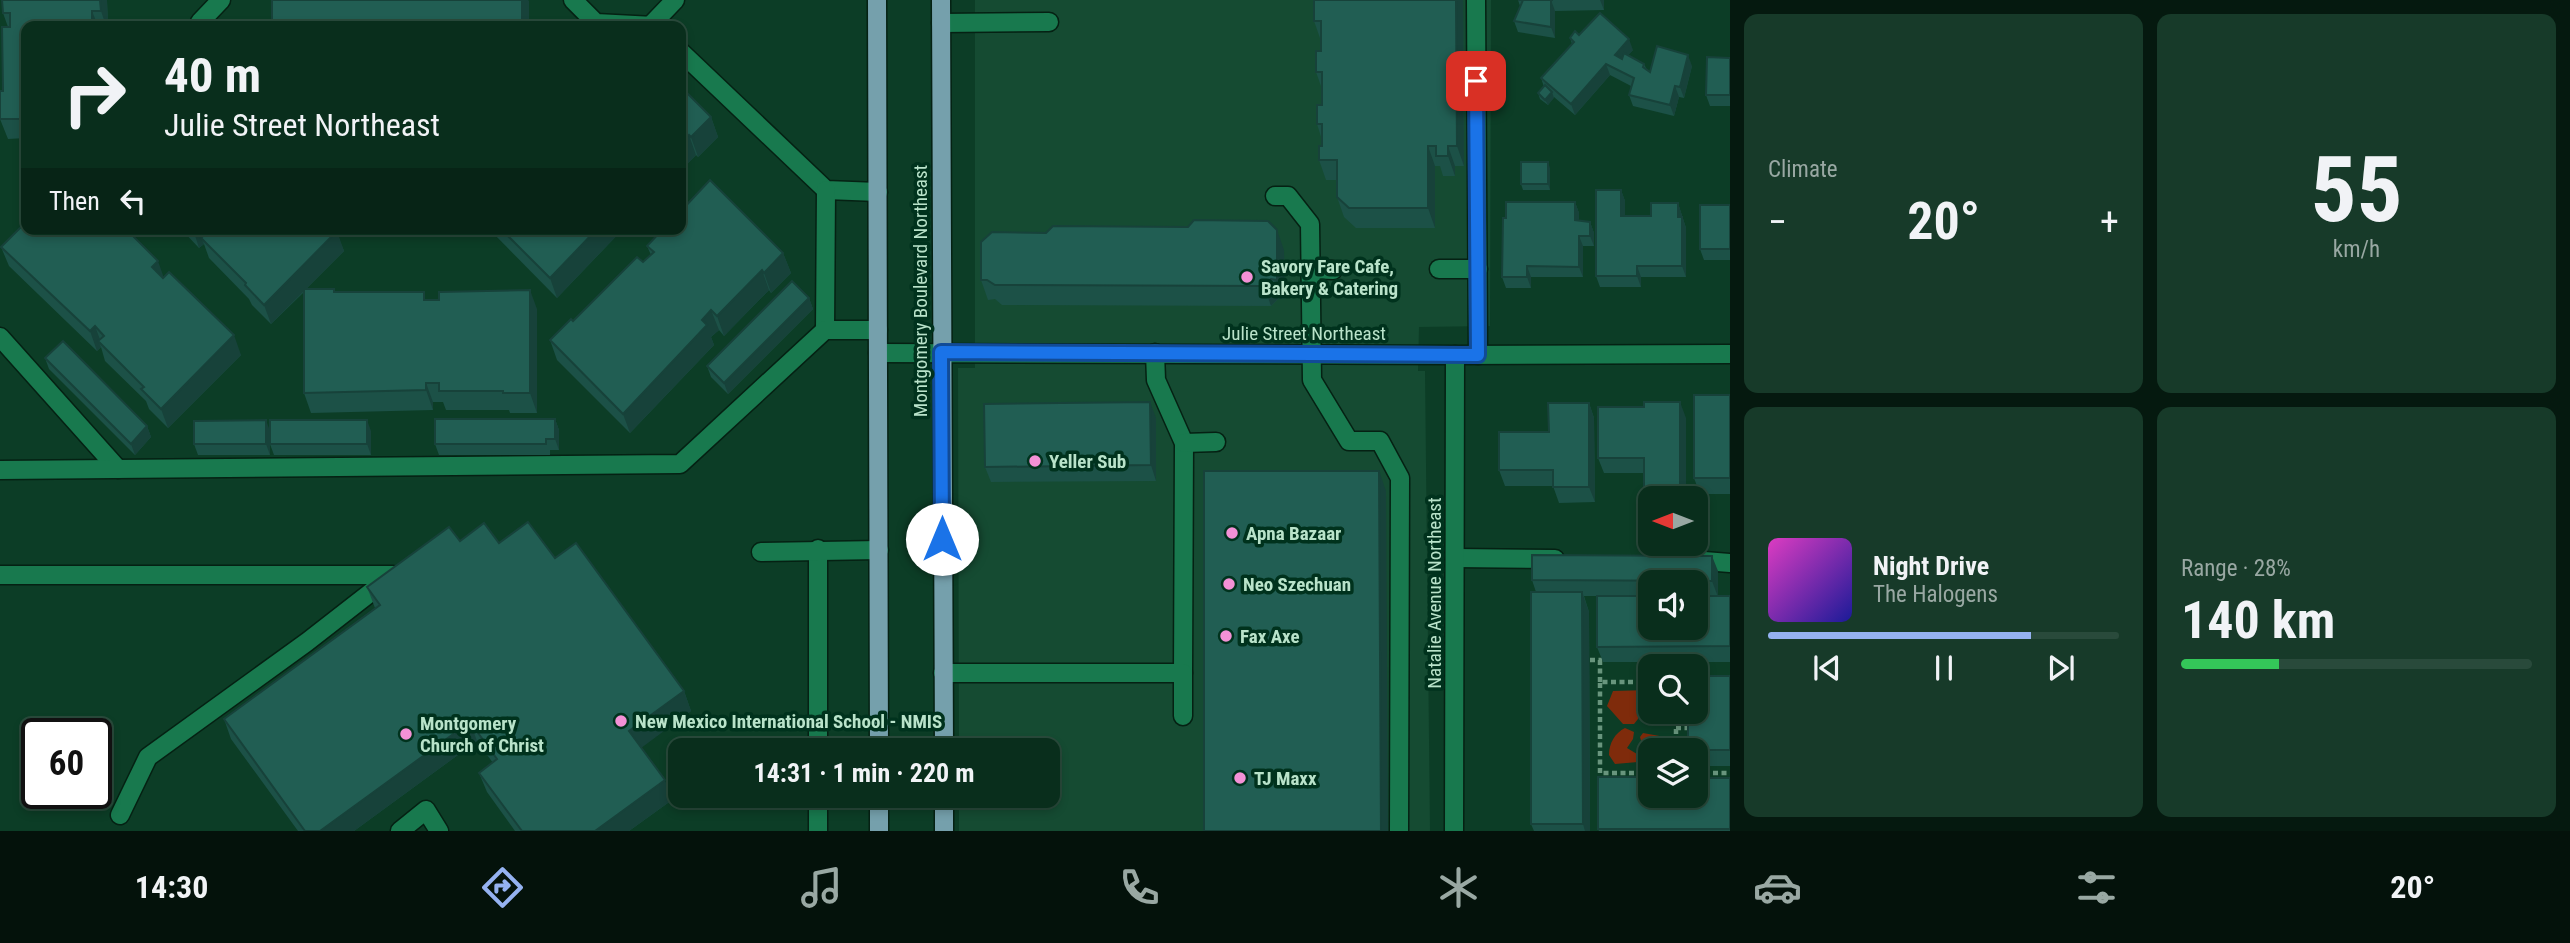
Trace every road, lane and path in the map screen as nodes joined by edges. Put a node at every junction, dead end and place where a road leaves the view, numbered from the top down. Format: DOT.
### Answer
graph roads {
  1 [pos="221,0"];
  2 [pos="573,0"];
  3 [pos="675,0"];
  4 [pos="877,0"];
  5 [pos="941,0"];
  6 [pos="1476,0"];
  7 [pos="201,21"];
  8 [pos="591,21"];
  9 [pos="657,21"];
  10 [pos="941,23"];
  11 [pos="1049,23"];
  12 [pos="686,57"];
  13 [pos="825,190"];
  14 [pos="878,192"];
  15 [pos="1275,196"];
  16 [pos="1311,269"];
  17 [pos="1438,269"];
  18 [pos="1478,269"];
  19 [pos="1334,270"];
  20 [pos="825,330"];
  21 [pos="878,330"];
  22 [pos="0,337"];
  23 [pos="941,352"];
  24 [pos="878,353"];
  25 [pos="1155,354"];
  26 [pos="1311,354"];
  27 [pos="1730,354"];
  28 [pos="1455,355"];
  29 [pos="1478,355"];
  30 [pos="1216,442"];
  31 [pos="1184,443"];
  32 [pos="118,469"];
  33 [pos="0,470"];
  34 [pos="818,549"];
  35 [pos="879,550"];
  36 [pos="761,552"];
  37 [pos="1455,558"];
  38 [pos="1568,559"];
  39 [pos="1674,560"];
  40 [pos="1730,563"];
  41 [pos="0,575"];
  42 [pos="1590,660"];
  43 [pos="943,673"];
  44 [pos="1183,673"];
  45 [pos="1600,682"];
  46 [pos="1638,682"];
  47 [pos="1183,716"];
  48 [pos="1676,724"];
  49 [pos="1676,728"];
  50 [pos="1694,728"];
  51 [pos="818,738"];
  52 [pos="879,738"];
  53 [pos="944,738"];
  54 [pos="1676,738"];
  55 [pos="1600,773"];
  56 [pos="1638,773"];
  57 [pos="1708,773"];
  58 [pos="1730,773"];
  59 [pos="1600,785"];
  60 [pos="818,808"];
  61 [pos="879,808"];
  62 [pos="944,808"];
  63 [pos="120,815"];
  64 [pos="400,831"];
  65 [pos="439,831"];
  66 [pos="818,831"];
  67 [pos="879,831"];
  68 [pos="944,831"];
  69 [pos="1399,831"];
  70 [pos="1454,831"];
  1 -- 7 [label="street"];
  2 -- 8 [label="street"];
  3 -- 9 [label="street"];
  4 -- 14 [label="main road"];
  5 -- 10 [label="main road, Montgomery Boulevard Northeast"];
  6 -- 18 [label="street"];
  10 -- 11 [label="street"];
  10 -- 23 [label="main road, Montgomery Boulevard Northeast"];
  12 -- 13 [label="street"];
  13 -- 14 [label="street"];
  13 -- 20 [label="street"];
  14 -- 21 [label="main road"];
  15 -- 16 [label="street"];
  16 -- 19 [label="street"];
  16 -- 26 [label="street"];
  17 -- 18 [label="street"];
  18 -- 29 [label="street"];
  20 -- 21 [label="street"];
  20 -- 32 [label="street"];
  21 -- 24 [label="main road"];
  22 -- 32 [label="street"];
  23 -- 24 [label="street, Julie Street Northeast"];
  23 -- 25 [label="street, Julie Street Northeast"];
  23 -- 43 [label="main road, Montgomery Boulevard Northeast"];
  24 -- 35 [label="main road"];
  25 -- 26 [label="street, Julie Street Northeast"];
  25 -- 31 [label="street"];
  26 -- 28 [label="street, Julie Street Northeast"];
  26 -- 69 [label="street"];
  27 -- 29 [label="street, Julie Street Northeast"];
  28 -- 29 [label="street, Julie Street Northeast"];
  28 -- 37 [label="street, Natalie Avenue Northeast"];
  30 -- 31 [label="street"];
  31 -- 44 [label="street"];
  32 -- 33 [label="street"];
  34 -- 35 [label="street"];
  34 -- 36 [label="street"];
  34 -- 51 [label="street"];
  35 -- 52 [label="main road"];
  37 -- 38 [label="street"];
  37 -- 70 [label="street, Natalie Avenue Northeast"];
  39 -- 40 [label="street"];
  41 -- 63 [label="street"];
  42 -- 45 [label="path"];
  43 -- 44 [label="street"];
  43 -- 53 [label="main road, Montgomery Boulevard Northeast"];
  44 -- 47 [label="street"];
  45 -- 46 [label="path"];
  45 -- 55 [label="path"];
  48 -- 49 [label="path"];
  49 -- 50 [label="path"];
  49 -- 54 [label="path"];
  55 -- 56 [label="path"];
  55 -- 59 [label="path"];
  57 -- 58 [label="path"];
  60 -- 66 [label="street"];
  61 -- 67 [label="main road"];
  62 -- 68 [label="main road"];
  64 -- 65 [label="street"];
}
